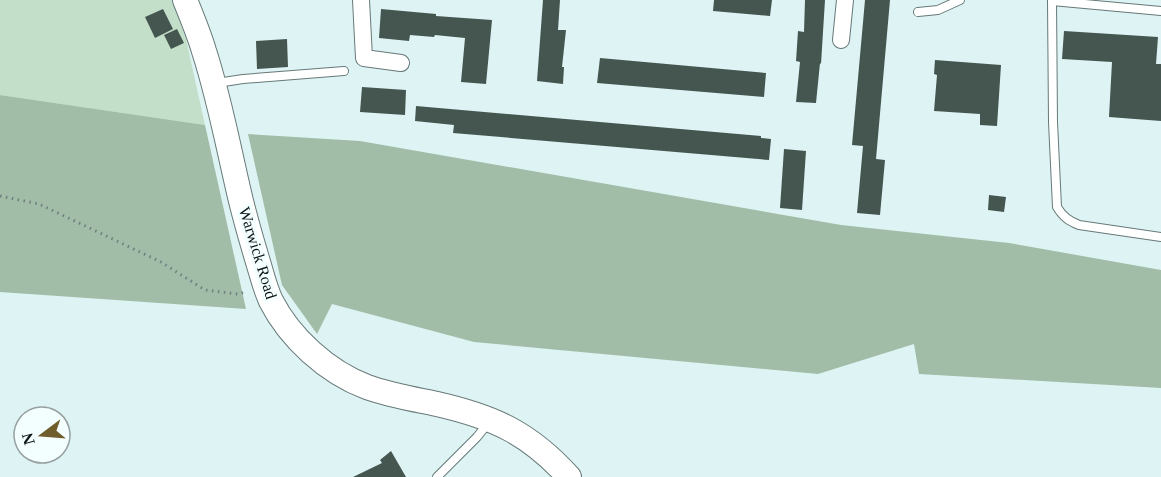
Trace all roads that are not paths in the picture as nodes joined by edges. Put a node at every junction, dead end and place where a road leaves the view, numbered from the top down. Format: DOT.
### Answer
graph roads {
  1 [pos="186,0"];
  2 [pos="361,0"];
  3 [pos="845,0"];
  4 [pos="960,0"];
  5 [pos="1052,1"];
  6 [pos="1161,11"];
  7 [pos="918,12"];
  8 [pos="841,40"];
  9 [pos="401,63"];
  10 [pos="344,71"];
  11 [pos="213,83"];
  12 [pos="1161,237"];
  13 [pos="491,420"];
  14 [pos="437,477"];
  15 [pos="569,477"];
  1 -- 11 [label="street, Warwick Road"];
  2 -- 9 [label="street"];
  3 -- 8 [label="street"];
  4 -- 7 [label="lane"];
  5 -- 6 [label="lane"];
  5 -- 12 [label="lane"];
  10 -- 11 [label="lane"];
  11 -- 13 [label="street, Warwick Road"];
  13 -- 14 [label="lane"];
  13 -- 15 [label="street, Warwick Road"];
}
